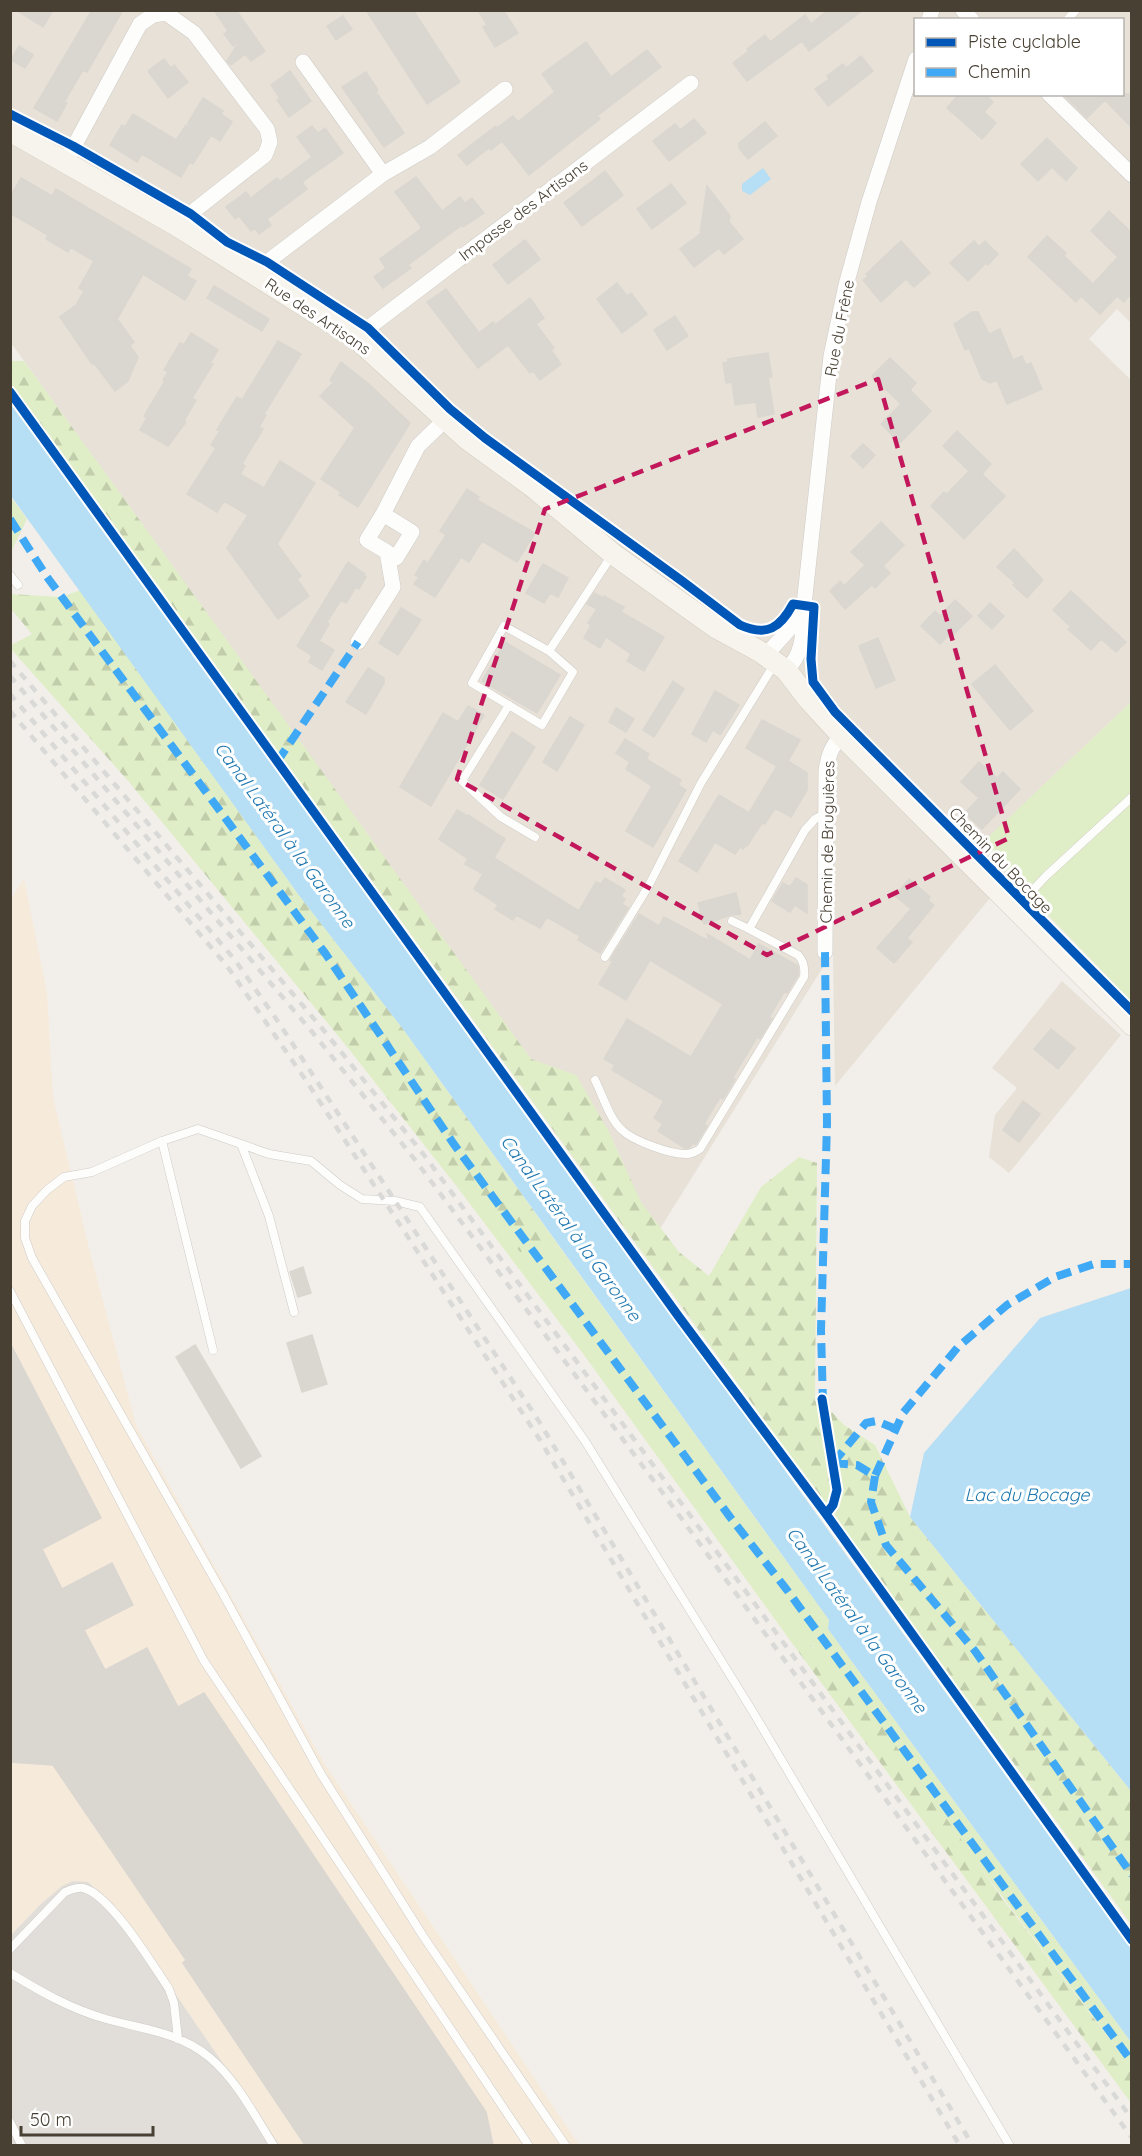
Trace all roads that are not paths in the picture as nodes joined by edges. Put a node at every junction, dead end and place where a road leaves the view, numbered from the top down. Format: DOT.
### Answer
graph roads {
  1 [pos="303,62"];
  2 [pos="914,62"];
  3 [pos="691,83"];
  4 [pos="506,89"];
  5 [pos="1051,96"];
  6 [pos="10,131"];
  7 [pos="65,163"];
  8 [pos="383,174"];
  9 [pos="1131,175"];
  10 [pos="176,225"];
  11 [pos="256,274"];
  12 [pos="357,339"];
  13 [pos="446,419"];
  14 [pos="383,514"];
  15 [pos="387,552"];
  16 [pos="613,554"];
  17 [pos="10,575"];
  18 [pos="18,585"];
  19 [pos="804,605"];
  20 [pos="358,642"];
  21 [pos="549,651"];
  22 [pos="776,662"];
  23 [pos="509,705"];
  24 [pos="842,736"];
  25 [pos="1131,797"];
  26 [pos="826,813"];
  27 [pos="535,837"];
  28 [pos="1015,909"];
  29 [pos="732,921"];
  30 [pos="749,929"];
  31 [pos="825,952"];
  32 [pos="605,957"];
  33 [pos="1131,1025"];
  34 [pos="595,1080"];
  35 [pos="162,1141"];
  36 [pos="241,1144"];
  37 [pos="10,1291"];
  38 [pos="294,1312"];
  39 [pos="213,1350"];
  40 [pos="10,1949"];
  41 [pos="10,1973"];
  42 [pos="178,2039"];
  43 [pos="10,2122"];
  44 [pos="22,2145"];
  45 [pos="274,2145"];
  46 [pos="529,2145"];
  47 [pos="566,2145"];
  48 [pos="1010,2145"];
  1 -- 8 [label="street"];
  2 -- 19 [label="street, Rue du Frêne"];
  3 -- 12 [label="street, Impasse des Artisans"];
  4 -- 8 [label="street"];
  5 -- 9 [label="street"];
  6 -- 7 [label="street, Rue des Artisans"];
  7 -- 10 [label="street, Rue des Artisans"];
  7 -- 10 [label="street"];
  8 -- 11 [label="street"];
  10 -- 11 [label="street, Rue des Artisans"];
  11 -- 12 [label="street, Rue des Artisans"];
  12 -- 13 [label="street, Rue des Artisans"];
  13 -- 14 [label="street"];
  13 -- 16 [label="street, Rue des Artisans"];
  14 -- 15 [label="street"];
  14 -- 15 [label="street"];
  15 -- 20 [label="street"];
  16 -- 21 [label="lane"];
  16 -- 22 [label="street, Rue des Artisans"];
  17 -- 18 [label="lane"];
  19 -- 22 [label="street, Rue du Frêne"];
  19 -- 22 [label="street, Rue du Frêne"];
  21 -- 23 [label="lane"];
  21 -- 23 [label="lane"];
  22 -- 24 [label="street, Chemin du Bocage"];
  22 -- 32 [label="lane"];
  23 -- 27 [label="lane"];
  24 -- 26 [label="street, Chemin de Bruguières"];
  24 -- 28 [label="street, Chemin du Bocage"];
  25 -- 28 [label="lane"];
  26 -- 30 [label="lane"];
  26 -- 31 [label="street, Chemin de Bruguières"];
  28 -- 33 [label="street, Chemin du Bocage"];
  29 -- 30 [label="lane"];
  30 -- 34 [label="lane"];
  35 -- 36 [label="lane"];
  35 -- 39 [label="lane"];
  35 -- 47 [label="lane"];
  36 -- 38 [label="lane"];
  36 -- 48 [label="lane"];
  37 -- 46 [label="lane"];
  40 -- 42 [label="lane"];
  41 -- 42 [label="lane"];
  42 -- 45 [label="lane"];
  43 -- 44 [label="lane"];
}
